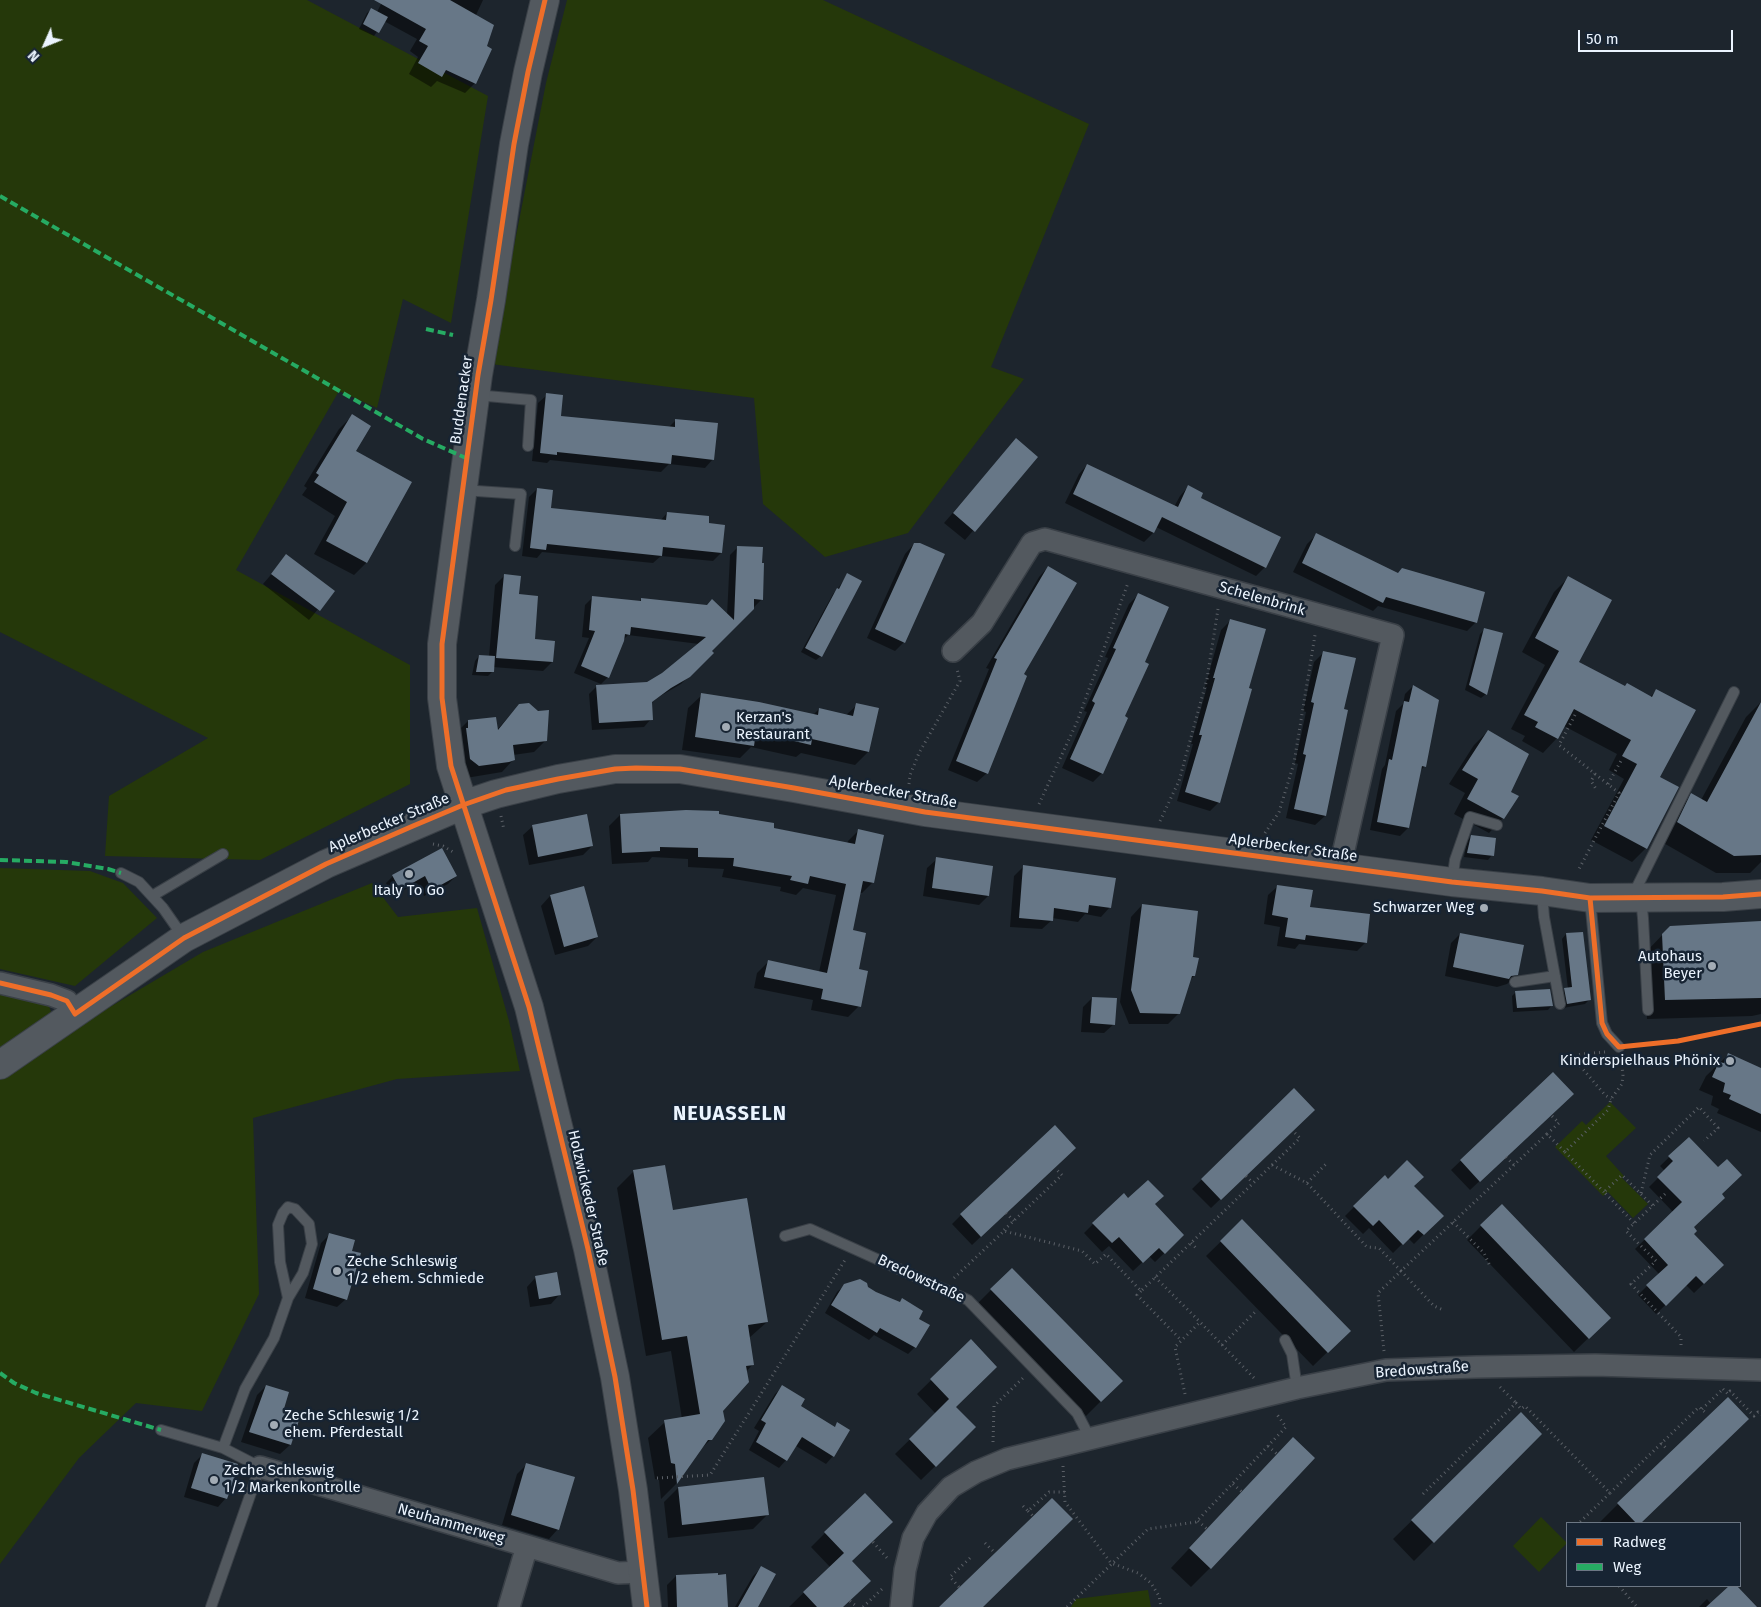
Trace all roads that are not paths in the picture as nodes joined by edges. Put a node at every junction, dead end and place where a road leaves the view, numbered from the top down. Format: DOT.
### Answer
graph roads {
  1 [pos="545,0"];
  2 [pos="475,395"];
  3 [pos="528,446"];
  4 [pos="461,490"];
  5 [pos="516,546"];
  6 [pos="953,651"];
  7 [pos="1734,692"];
  8 [pos="463,805"];
  9 [pos="1496,825"];
  10 [pos="223,854"];
  11 [pos="1340,867"];
  12 [pos="121,873"];
  13 [pos="1452,882"];
  14 [pos="1542,891"];
  15 [pos="1761,894"];
  16 [pos="152,896"];
  17 [pos="1590,898"];
  18 [pos="1636,899"];
  19 [pos="184,938"];
  20 [pos="1555,976"];
  21 [pos="1515,982"];
  22 [pos="0,983"];
  23 [pos="1560,1004"];
  24 [pos="1648,1010"];
  25 [pos="75,1014"];
  26 [pos="1620,1051"];
  27 [pos="0,1065"];
  28 [pos="785,1236"];
  29 [pos="288,1298"];
  30 [pos="1285,1340"];
  31 [pos="1761,1370"];
  32 [pos="1297,1388"];
  33 [pos="160,1430"];
  34 [pos="1090,1438"];
  35 [pos="223,1448"];
  36 [pos="260,1468"];
  37 [pos="527,1546"];
  38 [pos="643,1572"];
  39 [pos="211,1607"];
  40 [pos="508,1607"];
  41 [pos="647,1607"];
  42 [pos="901,1607"];
  1 -- 2 [label="main road, Buddenacker"];
  2 -- 3 [label="lane"];
  2 -- 4 [label="main road, Buddenacker"];
  4 -- 5 [label="lane"];
  4 -- 8 [label="main road, Buddenacker"];
  6 -- 11 [label="street, Schelenbrink"];
  7 -- 18 [label="lane"];
  8 -- 11 [label="main road, Aplerbecker Straße"];
  8 -- 19 [label="main road, Aplerbecker Straße"];
  8 -- 38 [label="main road, Holzwickeder Straße"];
  9 -- 13 [label="lane"];
  10 -- 16 [label="lane"];
  11 -- 13 [label="main road, Aplerbecker Straße"];
  12 -- 16 [label="lane"];
  13 -- 14 [label="main road, Aplerbecker Straße"];
  14 -- 17 [label="main road, Aplerbecker Straße"];
  14 -- 20 [label="lane"];
  15 -- 18 [label="main road, Aplerbecker Straße"];
  16 -- 19 [label="lane"];
  17 -- 18 [label="main road, Aplerbecker Straße"];
  17 -- 26 [label="lane"];
  18 -- 24 [label="lane"];
  19 -- 25 [label="main road, Aplerbecker Straße"];
  20 -- 21 [label="lane"];
  20 -- 23 [label="lane"];
  22 -- 25 [label="street"];
  25 -- 27 [label="main road, Aplerbecker Straße"];
  28 -- 34 [label="lane, Bredowstraße"];
  29 -- 29 [label="lane"];
  29 -- 35 [label="lane"];
  30 -- 32 [label="lane"];
  31 -- 32 [label="street, Bredowstraße"];
  32 -- 34 [label="street, Bredowstraße"];
  33 -- 35 [label="lane"];
  34 -- 42 [label="street, Bredowstraße"];
  35 -- 36 [label="lane"];
  36 -- 37 [label="street, Neuhammerweg"];
  36 -- 39 [label="lane"];
  37 -- 38 [label="street, Neuhammerweg"];
  37 -- 40 [label="street"];
  38 -- 41 [label="main road, Holzwickeder Straße"];
}
